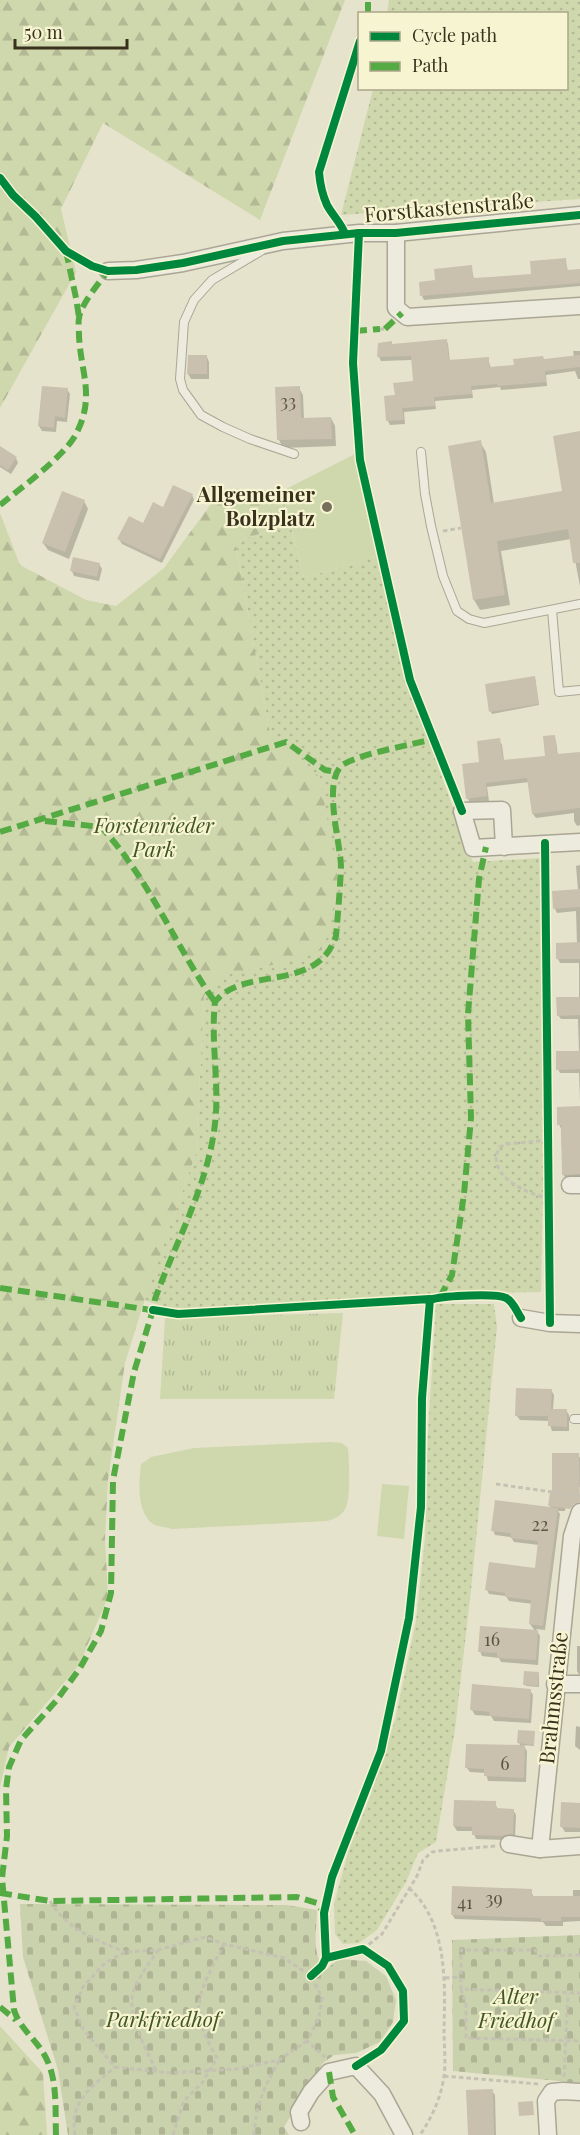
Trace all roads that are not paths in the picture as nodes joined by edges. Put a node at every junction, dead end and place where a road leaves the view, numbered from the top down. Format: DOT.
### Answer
graph roads {
  1 [pos="580,215"];
  2 [pos="396,233"];
  3 [pos="274,243"];
  4 [pos="108,271"];
  5 [pos="580,306"];
  6 [pos="421,452"];
  7 [pos="294,454"];
  8 [pos="580,604"];
  9 [pos="552,610"];
  10 [pos="580,690"];
  11 [pos="580,842"];
  12 [pos="504,847"];
  13 [pos="521,1317"];
  14 [pos="580,1324"];
  15 [pos="580,1512"];
  16 [pos="555,1684"];
  17 [pos="580,1684"];
  18 [pos="509,1844"];
  19 [pos="580,1846"];
  20 [pos="540,1849"];
  21 [pos="580,2092"];
  22 [pos="301,2122"];
  23 [pos="404,2135"];
  24 [pos="548,2135"];
  1 -- 2 [label="street, Forstkastenstraße"];
  2 -- 3 [label="street, Forstkastenstraße"];
  2 -- 5 [label="street"];
  3 -- 4 [label="street, Forstkastenstraße"];
  3 -- 7 [label="lane"];
  6 -- 9 [label="lane"];
  8 -- 9 [label="lane"];
  9 -- 10 [label="lane"];
  11 -- 12 [label="street"];
  13 -- 14 [label="street"];
  15 -- 16 [label="street, Brahmsstraße"];
  16 -- 17 [label="street"];
  16 -- 20 [label="street, Brahmsstraße"];
  18 -- 20 [label="street"];
  19 -- 20 [label="street"];
  21 -- 24 [label="street"];
  22 -- 23 [label="street"];
}
